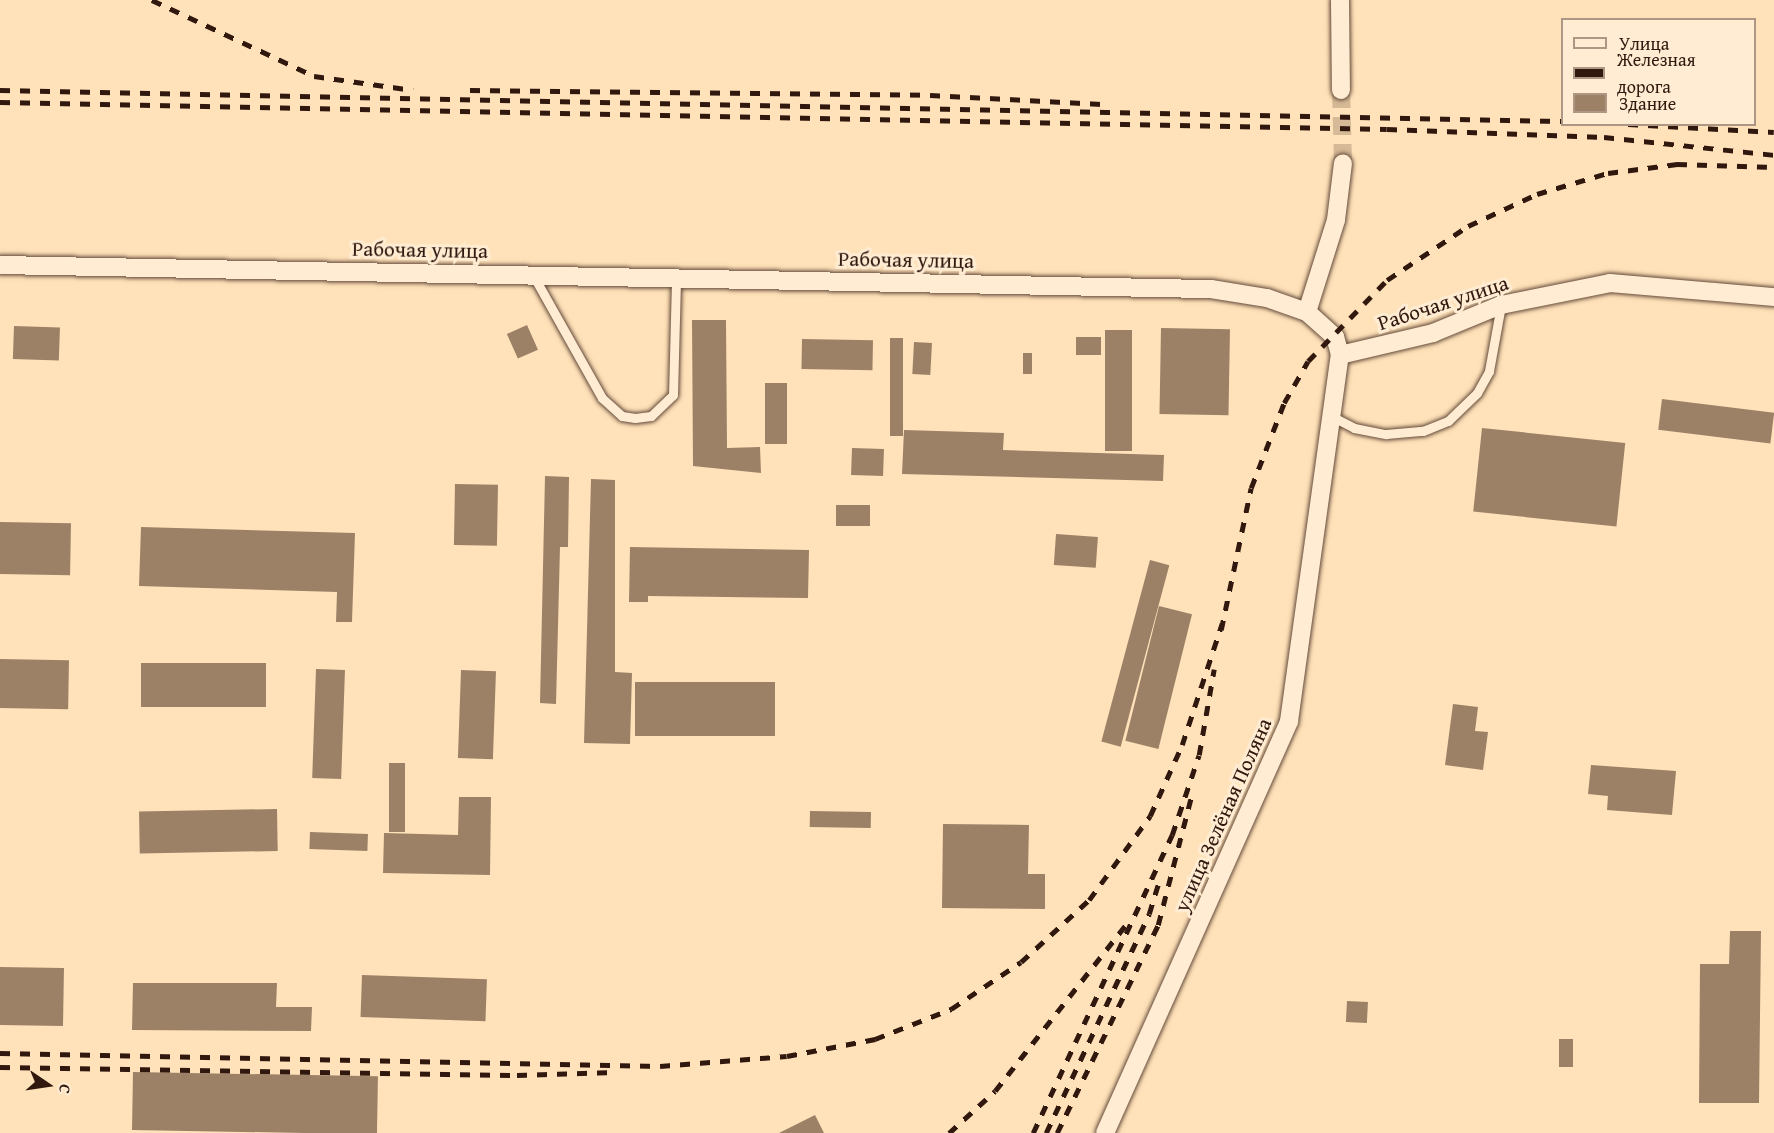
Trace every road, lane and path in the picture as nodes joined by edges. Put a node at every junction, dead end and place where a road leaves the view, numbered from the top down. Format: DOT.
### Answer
graph roads {
  1 [pos="1340,0"];
  2 [pos="1341,90"];
  3 [pos="1343,163"];
  4 [pos="0,265"];
  5 [pos="533,275"];
  6 [pos="676,278"];
  7 [pos="1774,297"];
  8 [pos="1501,305"];
  9 [pos="1307,312"];
  10 [pos="1340,355"];
  11 [pos="1327,414"];
  12 [pos="1105,1133"];
  1 -- 2 [label="street"];
  3 -- 9 [label="street"];
  4 -- 5 [label="street, Рабочая улица"];
  5 -- 6 [label="street, Рабочая улица"];
  5 -- 6 [label="lane"];
  6 -- 9 [label="street, Рабочая улица"];
  7 -- 8 [label="street, Рабочая улица"];
  8 -- 10 [label="street, Рабочая улица"];
  8 -- 11 [label="lane"];
  9 -- 10 [label="street, Рабочая улица"];
  10 -- 11 [label="street, улица Зелёная Поляна"];
  11 -- 12 [label="street, улица Зелёная Поляна"];
}
